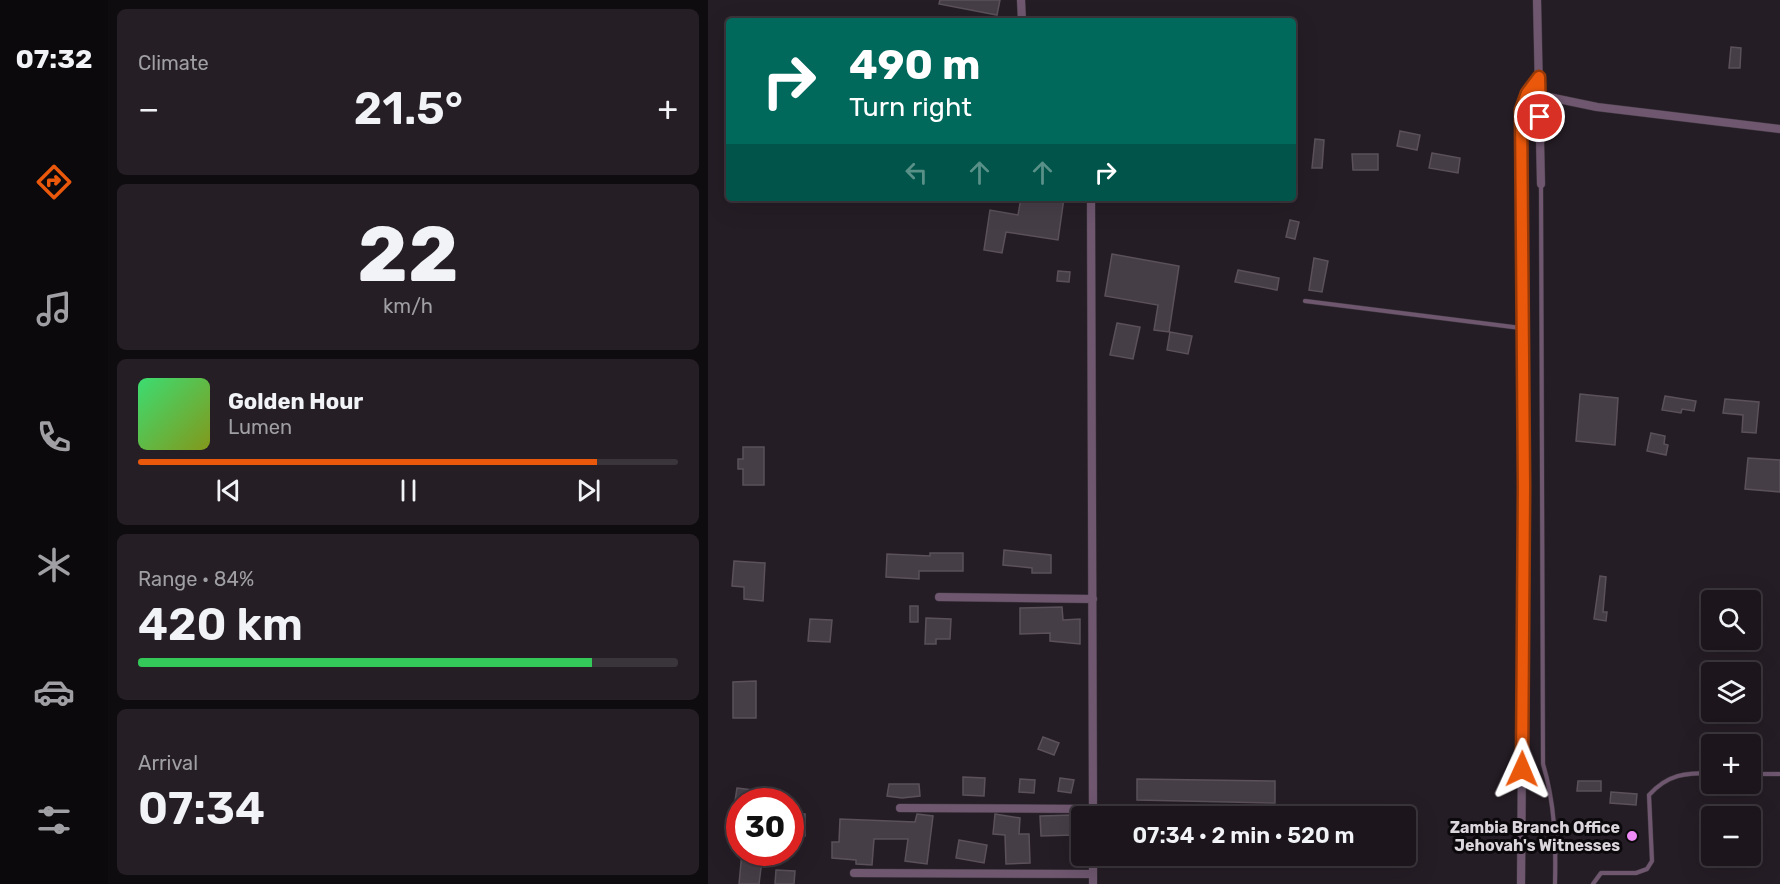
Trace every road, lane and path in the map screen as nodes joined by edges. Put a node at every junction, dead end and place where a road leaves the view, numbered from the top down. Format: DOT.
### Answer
graph roads {
  1 [pos="1021,0"];
  2 [pos="1538,0"];
  3 [pos="1022,18"];
  4 [pos="1539,77"];
  5 [pos="1539,95"];
  6 [pos="1780,129"];
  7 [pos="1541,184"];
  8 [pos="1092,201"];
  9 [pos="1305,301"];
  10 [pos="1521,328"];
  11 [pos="939,597"];
  12 [pos="1093,599"];
  13 [pos="1701,773"];
  14 [pos="1761,774"];
  15 [pos="1780,774"];
  16 [pos="1093,806"];
  17 [pos="900,808"];
  18 [pos="1071,812"];
  19 [pos="1093,866"];
  20 [pos="854,873"];
  21 [pos="1093,874"];
  22 [pos="1093,884"];
  23 [pos="1521,884"];
  24 [pos="1555,884"];
  25 [pos="1593,884"];
  1 -- 3 [label="street"];
  2 -- 4 [label="street"];
  4 -- 5 [label="street"];
  4 -- 10 [label="street"];
  5 -- 6 [label="street"];
  5 -- 7 [label="street"];
  7 -- 24 [label="lane"];
  8 -- 12 [label="street"];
  9 -- 10 [label="lane"];
  10 -- 23 [label="street"];
  11 -- 12 [label="street"];
  12 -- 16 [label="street"];
  13 -- 25 [label="lane"];
  14 -- 15 [label="lane"];
  17 -- 18 [label="street"];
  19 -- 21 [label="street"];
  20 -- 21 [label="street"];
  21 -- 22 [label="street"];
}
